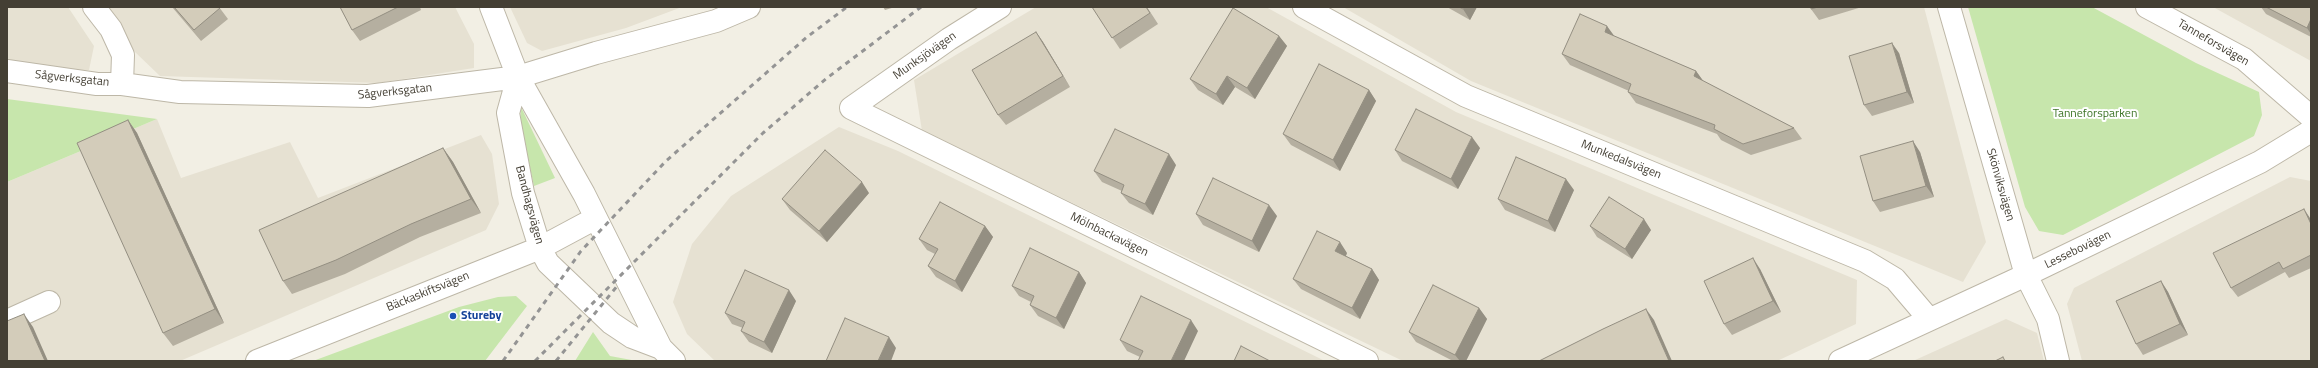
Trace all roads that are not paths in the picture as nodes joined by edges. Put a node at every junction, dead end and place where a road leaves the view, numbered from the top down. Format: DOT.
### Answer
graph roads {
  1 [pos="94,7"];
  2 [pos="491,7"];
  3 [pos="749,7"];
  4 [pos="1000,7"];
  5 [pos="1304,7"];
  6 [pos="1949,7"];
  7 [pos="2147,7"];
  8 [pos="7,71"];
  9 [pos="518,77"];
  10 [pos="122,84"];
  11 [pos="851,108"];
  12 [pos="2311,117"];
  13 [pos="2311,131"];
  14 [pos="596,218"];
  15 [pos="540,248"];
  16 [pos="2026,275"];
  17 [pos="49,302"];
  18 [pos="1929,319"];
  19 [pos="7,321"];
  20 [pos="668,354"];
  21 [pos="257,361"];
  22 [pos="1367,361"];
  23 [pos="1840,361"];
  24 [pos="2058,361"];
  1 -- 10 [label="street"];
  2 -- 9 [label="street, Bandhagsvägen"];
  3 -- 9 [label="street, Sågverksgatan"];
  4 -- 11 [label="street, Munksjövägen"];
  5 -- 18 [label="street, Munkedalsvägen"];
  6 -- 16 [label="street, Skönviksvägen"];
  7 -- 12 [label="street, Tanneforsvägen"];
  8 -- 10 [label="street, Sågverksgatan"];
  9 -- 10 [label="street, Sågverksgatan"];
  9 -- 14 [label="street, Bandhagsvägen"];
  9 -- 15 [label="street, Bandhagsvägen"];
  11 -- 22 [label="street, Mölnbackavägen"];
  13 -- 16 [label="street, Lessebovägen"];
  14 -- 15 [label="street, Bäckaskiftsvägen"];
  14 -- 20 [label="street, Bandhagsvägen"];
  15 -- 20 [label="street, Bandhagsvägen"];
  15 -- 21 [label="street, Bäckaskiftsvägen"];
  16 -- 18 [label="street, Lessebovägen"];
  16 -- 24 [label="street, Skönviksvägen"];
  17 -- 19 [label="street"];
  18 -- 23 [label="street, Lessebovägen"];
}
